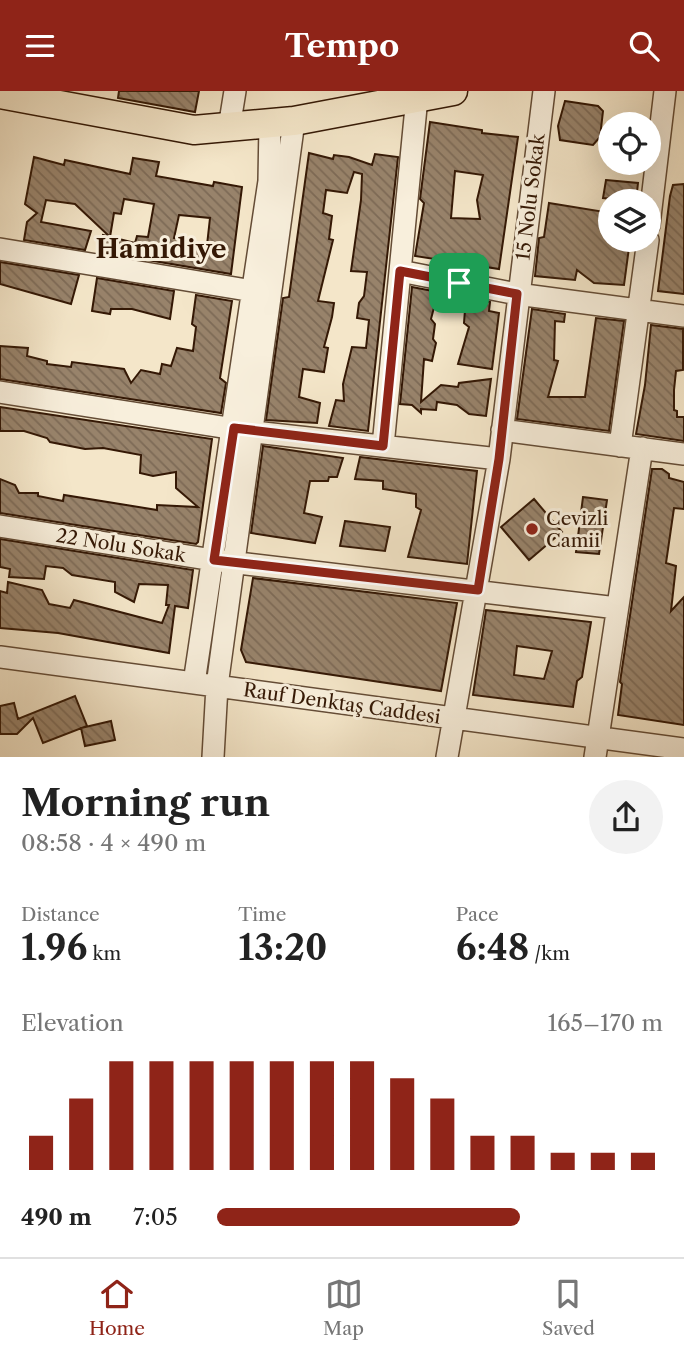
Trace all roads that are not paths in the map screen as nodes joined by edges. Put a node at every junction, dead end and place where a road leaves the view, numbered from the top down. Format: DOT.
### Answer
graph roads {
  1 [pos="235,91"];
  2 [pos="453,91"];
  3 [pos="544,91"];
  4 [pos="665,91"];
  5 [pos="36,95"];
  6 [pos="1,97"];
  7 [pos="417,97"];
  8 [pos="282,123"];
  9 [pos="229,128"];
  10 [pos="653,189"];
  11 [pos="0,249"];
  12 [pos="646,252"];
  13 [pos="400,271"];
  14 [pos="253,291"];
  15 [pos="517,294"];
  16 [pos="639,310"];
  17 [pos="684,316"];
  18 [pos="0,392"];
  19 [pos="244,430"];
  20 [pos="502,430"];
  21 [pos="383,446"];
  22 [pos="620,446"];
  23 [pos="642,448"];
  24 [pos="684,454"];
  25 [pos="499,459"];
  26 [pos="0,526"];
  27 [pos="223,561"];
  28 [pos="478,590"];
  29 [pos="617,608"];
  30 [pos="0,657"];
  31 [pos="194,683"];
  32 [pos="217,686"];
  33 [pos="453,719"];
  34 [pos="596,747"];
  35 [pos="684,749"];
  36 [pos="213,757"];
  37 [pos="447,757"];
  1 -- 9 [label="street"];
  2 -- 7 [label="main road"];
  3 -- 15 [label="street, 15 Nolu Sokak"];
  4 -- 10 [label="street"];
  5 -- 6 [label="main road"];
  5 -- 9 [label="main road"];
  7 -- 8 [label="main road"];
  7 -- 13 [label="street"];
  8 -- 9 [label="main road"];
  8 -- 14 [label="street"];
  8 -- 19 [label="street"];
  11 -- 14 [label="street"];
  12 -- 16 [label="street"];
  13 -- 15 [label="street"];
  13 -- 21 [label="street"];
  14 -- 19 [label="street"];
  15 -- 16 [label="street"];
  15 -- 20 [label="street, 15 Nolu Sokak"];
  16 -- 17 [label="street"];
  16 -- 22 [label="street"];
  18 -- 19 [label="street"];
  19 -- 21 [label="street"];
  19 -- 27 [label="street"];
  20 -- 22 [label="street"];
  20 -- 25 [label="street, 15 Nolu Sokak"];
  21 -- 25 [label="street"];
  22 -- 23 [label="street"];
  23 -- 24 [label="street"];
  23 -- 29 [label="street"];
  25 -- 28 [label="street, 15 Nolu Sokak"];
  26 -- 27 [label="street, 22 Nolu Sokak"];
  27 -- 28 [label="street, 22 Nolu Sokak"];
  27 -- 31 [label="street"];
  27 -- 32 [label="street"];
  28 -- 29 [label="street, 22 Nolu Sokak"];
  28 -- 33 [label="street, 15 Nolu Sokak"];
  29 -- 34 [label="street"];
  30 -- 31 [label="street, Rauf Denktaş Caddesi"];
  31 -- 32 [label="street, Rauf Denktaş Caddesi"];
  32 -- 33 [label="street, Rauf Denktaş Caddesi"];
  32 -- 36 [label="street"];
  33 -- 34 [label="street, Rauf Denktaş Caddesi"];
  33 -- 37 [label="street, 15 Nolu Sokak"];
  34 -- 35 [label="street, Rauf Denktaş Caddesi"];
}
